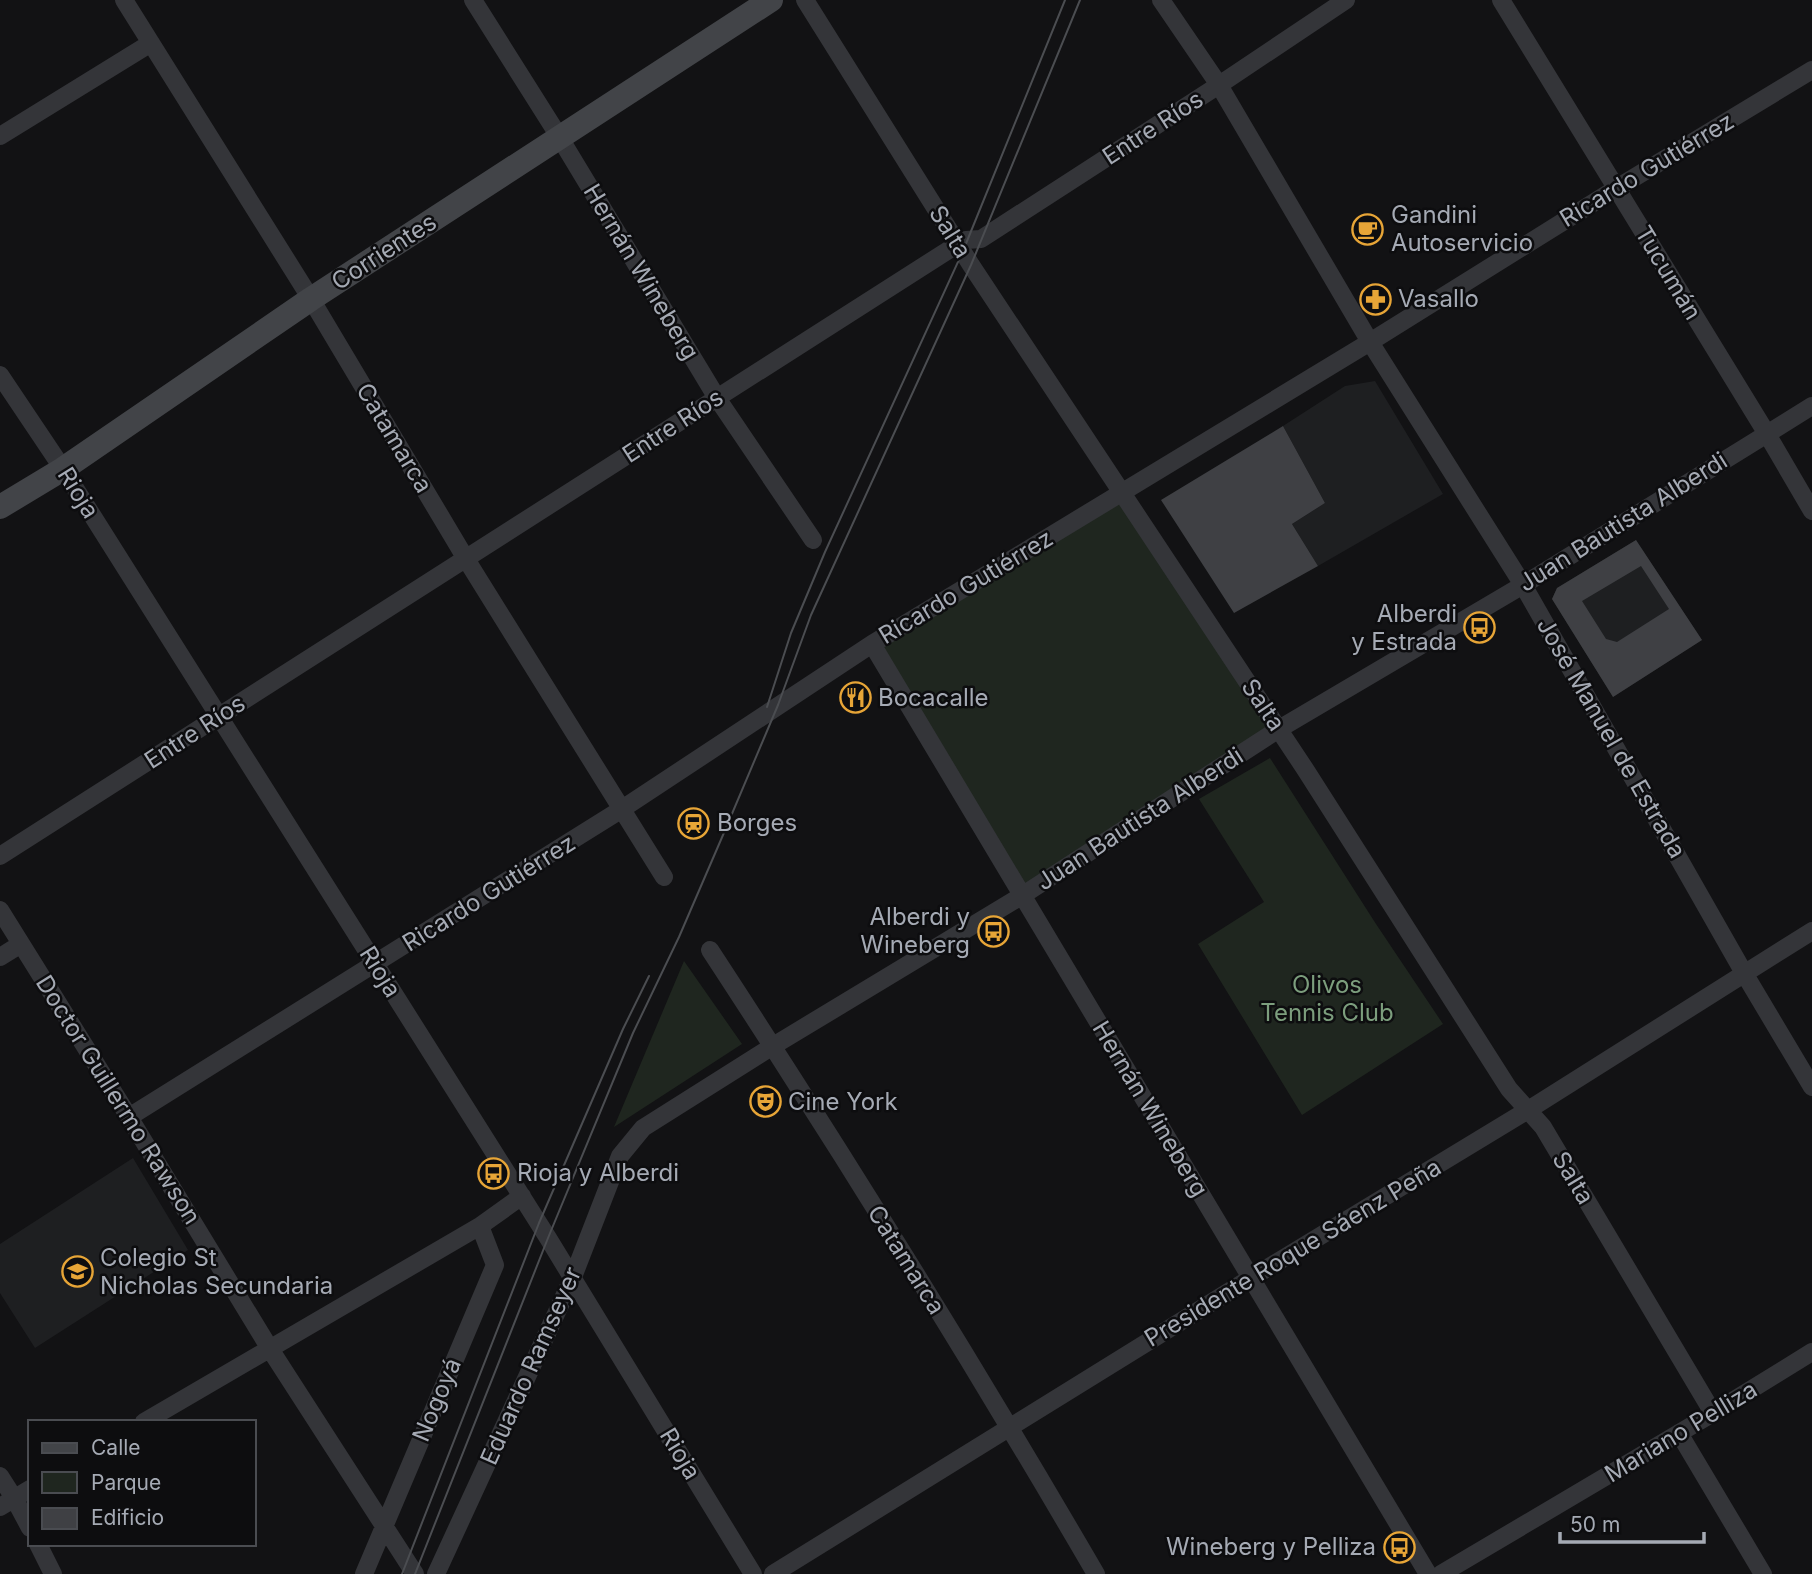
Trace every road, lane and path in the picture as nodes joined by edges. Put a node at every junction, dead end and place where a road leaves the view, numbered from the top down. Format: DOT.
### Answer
graph roads {
  1 [pos="124,0"];
  2 [pos="473,0"];
  3 [pos="771,0"];
  4 [pos="805,0"];
  5 [pos="1161,0"];
  6 [pos="1346,0"];
  7 [pos="1501,0"];
  8 [pos="151,43"];
  9 [pos="1812,70"];
  10 [pos="1219,85"];
  11 [pos="0,136"];
  12 [pos="559,138"];
  13 [pos="1616,188"];
  14 [pos="958,244"];
  15 [pos="311,299"];
  16 [pos="1370,342"];
  17 [pos="0,375"];
  18 [pos="717,398"];
  19 [pos="1812,406"];
  20 [pos="1766,434"];
  21 [pos="63,469"];
  22 [pos="1122,492"];
  23 [pos="0,507"];
  24 [pos="1812,511"];
  25 [pos="813,540"];
  26 [pos="466,559"];
  27 [pos="1523,585"];
  28 [pos="872,644"];
  29 [pos="219,716"];
  30 [pos="1279,729"];
  31 [pos="622,809"];
  32 [pos="0,856"];
  33 [pos="664,877"];
  34 [pos="1023,895"];
  35 [pos="0,910"];
  36 [pos="1812,931"];
  37 [pos="21,944"];
  38 [pos="710,950"];
  39 [pos="0,957"];
  40 [pos="375,964"];
  41 [pos="1744,973"];
  42 [pos="773,1046"];
  43 [pos="1812,1087"];
  44 [pos="1528,1110"];
  45 [pos="129,1117"];
  46 [pos="620,1156"];
  47 [pos="522,1196"];
  48 [pos="480,1226"];
  49 [pos="573,1277"];
  50 [pos="1251,1278"];
  51 [pos="270,1349"];
  52 [pos="1812,1352"];
  53 [pos="1713,1413"];
  54 [pos="147,1420"];
  55 [pos="1010,1427"];
  56 [pos="1679,1433"];
  57 [pos="0,1476"];
  58 [pos="15,1498"];
  59 [pos="28,1524"];
  60 [pos="383,1527"];
  61 [pos="39,1546"];
  62 [pos="53,1574"];
  63 [pos="364,1574"];
  64 [pos="415,1574"];
  65 [pos="436,1574"];
  66 [pos="753,1574"];
  67 [pos="773,1574"];
  68 [pos="1096,1574"];
  69 [pos="1428,1574"];
  70 [pos="1441,1574"];
  71 [pos="1763,1574"];
  1 -- 8 [label="street, Catamarca"];
  2 -- 12 [label="street, Hernán Wineberg"];
  3 -- 12 [label="street, Corrientes"];
  4 -- 14 [label="street, Salta"];
  5 -- 10 [label="street, José Manuel de Estrada"];
  6 -- 10 [label="street, Entre Ríos"];
  7 -- 13 [label="street, Tucumán"];
  8 -- 11 [label="street"];
  8 -- 15 [label="street, Catamarca"];
  9 -- 13 [label="street, Ricardo Gutiérrez"];
  10 -- 14 [label="street, Entre Ríos"];
  10 -- 16 [label="street, José Manuel de Estrada"];
  12 -- 15 [label="street, Corrientes"];
  12 -- 18 [label="street, Hernán Wineberg"];
  13 -- 16 [label="street, Ricardo Gutiérrez"];
  13 -- 20 [label="street, Tucumán"];
  14 -- 18 [label="street, Entre Ríos"];
  14 -- 22 [label="street, Salta"];
  15 -- 21 [label="street, Corrientes"];
  15 -- 26 [label="street, Catamarca"];
  16 -- 22 [label="street, Ricardo Gutiérrez"];
  16 -- 27 [label="street, José Manuel de Estrada"];
  17 -- 21 [label="street, Rioja"];
  18 -- 25 [label="street, Hernán Wineberg"];
  18 -- 26 [label="street, Entre Ríos"];
  19 -- 20 [label="street, Juan Bautista Alberdi"];
  20 -- 24 [label="street, Tucumán"];
  20 -- 27 [label="street, Juan Bautista Alberdi"];
  21 -- 23 [label="street, Corrientes"];
  21 -- 29 [label="street, Rioja"];
  22 -- 28 [label="street, Ricardo Gutiérrez"];
  22 -- 30 [label="street, Salta"];
  26 -- 29 [label="street, Entre Ríos"];
  26 -- 31 [label="street, Catamarca"];
  27 -- 30 [label="street, Juan Bautista Alberdi"];
  27 -- 41 [label="street, José Manuel de Estrada"];
  28 -- 31 [label="street, Ricardo Gutiérrez"];
  28 -- 34 [label="street, Hernán Wineberg"];
  29 -- 32 [label="street, Entre Ríos"];
  29 -- 40 [label="street, Rioja"];
  30 -- 34 [label="street, Juan Bautista Alberdi"];
  30 -- 44 [label="street, Salta"];
  31 -- 33 [label="street, Catamarca"];
  31 -- 40 [label="street, Ricardo Gutiérrez"];
  34 -- 42 [label="street, Juan Bautista Alberdi"];
  34 -- 50 [label="street, Hernán Wineberg"];
  35 -- 37 [label="street, Doctor Guillermo Rawson"];
  36 -- 41 [label="street, Presidente Roque Sáenz Peña"];
  37 -- 39 [label="street"];
  37 -- 45 [label="street, Doctor Guillermo Rawson"];
  38 -- 42 [label="street, Catamarca"];
  40 -- 45 [label="street, Ricardo Gutiérrez"];
  40 -- 47 [label="street, Rioja"];
  41 -- 43 [label="street, José Manuel de Estrada"];
  41 -- 44 [label="street, Presidente Roque Sáenz Peña"];
  42 -- 46 [label="street, Juan Bautista Alberdi"];
  42 -- 55 [label="street, Catamarca"];
  44 -- 50 [label="street, Presidente Roque Sáenz Peña"];
  44 -- 53 [label="street, Salta"];
  45 -- 51 [label="street, Doctor Guillermo Rawson"];
  46 -- 49 [label="street, Eduardo Ramseyer"];
  47 -- 48 [label="street"];
  47 -- 49 [label="street, Rioja"];
  48 -- 51 [label="street"];
  48 -- 60 [label="street, Nogoyá"];
  49 -- 65 [label="street, Eduardo Ramseyer"];
  49 -- 66 [label="street, Rioja"];
  50 -- 55 [label="street, Presidente Roque Sáenz Peña"];
  50 -- 69 [label="street, Hernán Wineberg"];
  51 -- 54 [label="street"];
  51 -- 60 [label="street, Doctor Guillermo Rawson"];
  52 -- 53 [label="street, Mariano Pelliza"];
  53 -- 56 [label="street, Mariano Pelliza"];
  55 -- 67 [label="street, Presidente Roque Sáenz Peña"];
  55 -- 68 [label="street, Catamarca"];
  56 -- 70 [label="street, Mariano Pelliza"];
  56 -- 71 [label="street"];
  57 -- 58 [label="street"];
  58 -- 59 [label="street"];
  60 -- 63 [label="street, Nogoyá"];
  60 -- 64 [label="street, Doctor Guillermo Rawson"];
  61 -- 62 [label="street"];
}
